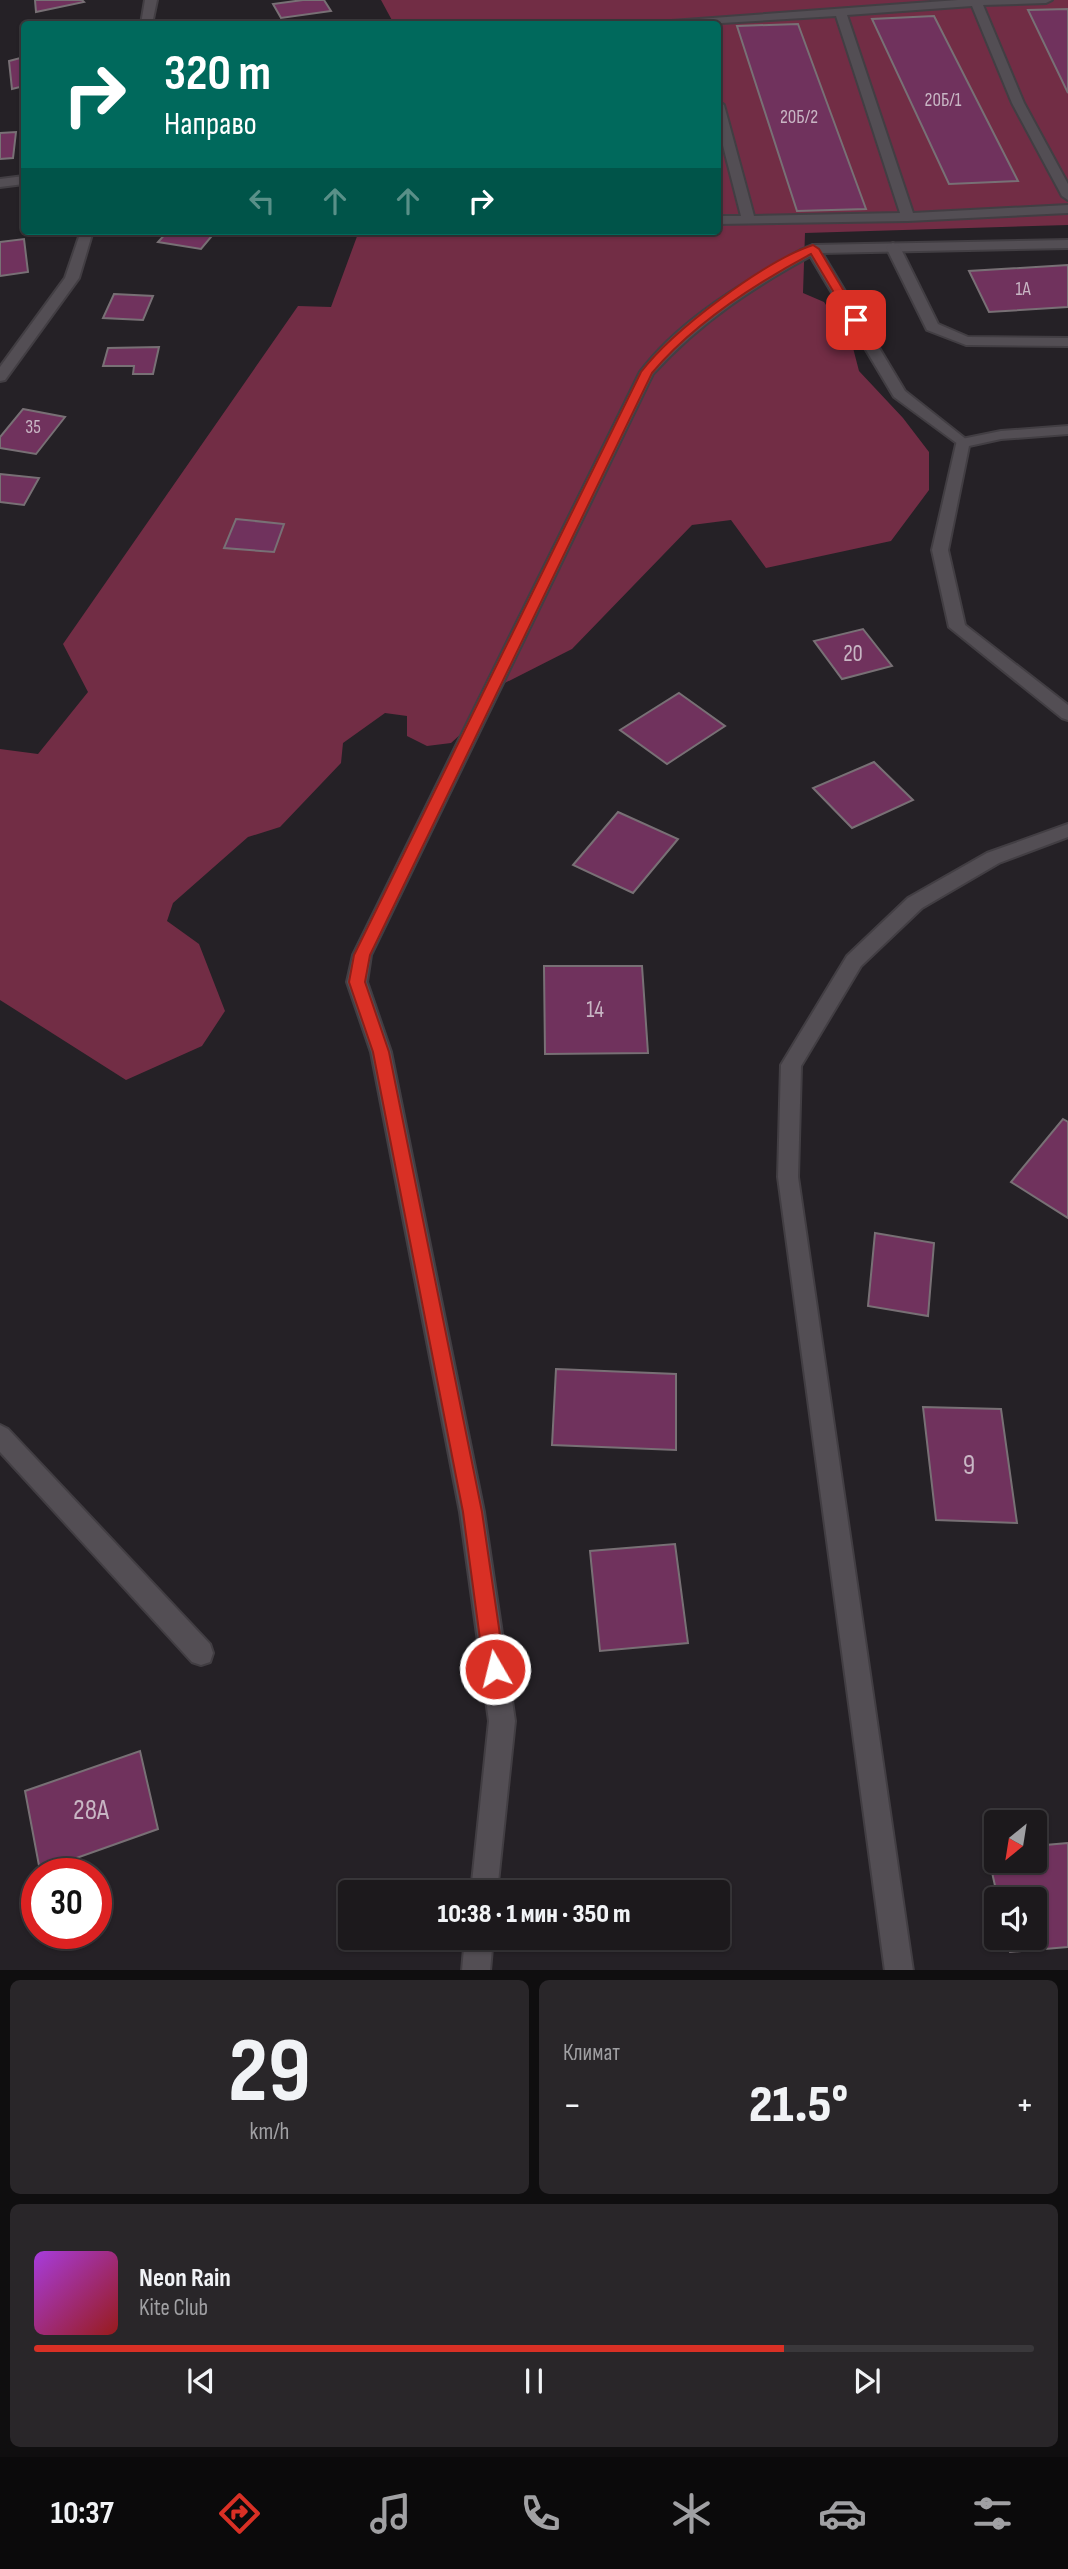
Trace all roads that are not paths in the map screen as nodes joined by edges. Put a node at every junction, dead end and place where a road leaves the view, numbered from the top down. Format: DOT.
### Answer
graph roads {
  1 [pos="151,0"];
  2 [pos="1046,0"];
  3 [pos="976,2"];
  4 [pos="840,12"];
  5 [pos="148,21"];
  6 [pos="721,21"];
  7 [pos="721,116"];
  8 [pos="21,180"];
  9 [pos="0,183"];
  10 [pos="1068,196"];
  11 [pos="1068,209"];
  12 [pos="908,217"];
  13 [pos="748,219"];
  14 [pos="721,220"];
  15 [pos="86,235"];
  16 [pos="1068,244"];
  17 [pos="893,247"];
  18 [pos="813,249"];
  19 [pos="1068,341"];
  20 [pos="0,377"];
  21 [pos="1068,430"];
  22 [pos="962,443"];
  23 [pos="1068,714"];
  24 [pos="1068,830"];
  25 [pos="0,1436"];
  26 [pos="201,1653"];
  27 [pos="485,1880"];
  28 [pos="478,1950"];
  29 [pos="476,1970"];
  30 [pos="899,1970"];
  1 -- 5 [label="street"];
  2 -- 3 [label="street"];
  3 -- 4 [label="street"];
  3 -- 10 [label="street"];
  4 -- 6 [label="street"];
  4 -- 12 [label="street"];
  7 -- 13 [label="street"];
  8 -- 9 [label="street"];
  11 -- 12 [label="street"];
  12 -- 13 [label="street"];
  13 -- 14 [label="street"];
  15 -- 20 [label="street"];
  16 -- 17 [label="street"];
  17 -- 18 [label="street"];
  17 -- 19 [label="street"];
  18 -- 22 [label="street"];
  18 -- 27 [label="street"];
  21 -- 22 [label="street"];
  22 -- 23 [label="street"];
  24 -- 30 [label="street"];
  25 -- 26 [label="street"];
  28 -- 29 [label="street"];
}
